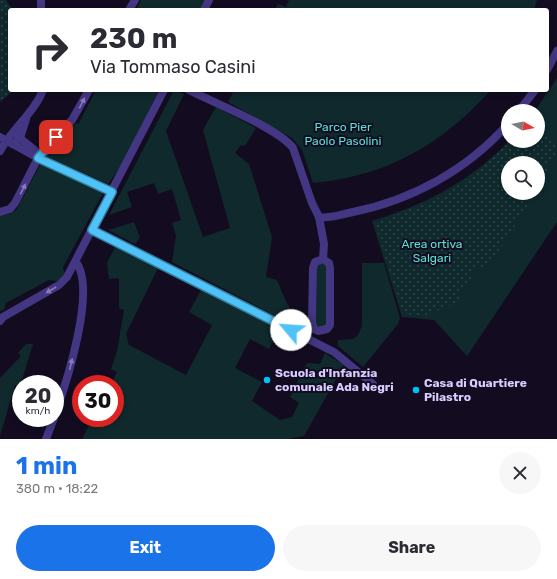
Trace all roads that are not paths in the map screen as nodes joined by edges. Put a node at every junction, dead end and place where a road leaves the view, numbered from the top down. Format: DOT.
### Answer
graph roads {
  1 [pos="557,50"];
  2 [pos="549,66"];
  3 [pos="42,92"];
  4 [pos="88,92"];
  5 [pos="163,92"];
  6 [pos="193,92"];
  7 [pos="533,92"];
  8 [pos="524,104"];
  9 [pos="31,110"];
  10 [pos="501,130"];
  11 [pos="12,132"];
  12 [pos="20,138"];
  13 [pos="6,141"];
  14 [pos="0,151"];
  15 [pos="39,156"];
  16 [pos="112,192"];
  17 [pos="0,212"];
  18 [pos="319,217"];
  19 [pos="92,230"];
  20 [pos="323,259"];
  21 [pos="76,262"];
  22 [pos="1,318"];
  23 [pos="373,384"];
  24 [pos="64,389"];
  25 [pos="51,427"];
  26 [pos="46,439"];
  1 -- 2 [label="street"];
  3 -- 9 [label="street"];
  15 -- 4 [label="street, one-way"];
  5 -- 16 [label="street"];
  6 -- 18 [label="street"];
  7 -- 8 [label="street"];
  9 -- 11 [label="street"];
  9 -- 12 [label="street"];
  10 -- 18 [label="street"];
  11 -- 12 [label="street"];
  11 -- 13 [label="street"];
  12 -- 13 [label="street"];
  12 -- 15 [label="street"];
  13 -- 14 [label="street"];
  13 -- 15 [label="street"];
  15 -- 16 [label="street"];
  17 -- 15 [label="street, one-way"];
  16 -- 19 [label="street"];
  18 -- 20 [label="street"];
  19 -- 21 [label="street"];
  19 -- 23 [label="street"];
  20 -- 20 [label="street"];
  21 -- 22 [label="street, one-way"];
  24 -- 21 [label="street, one-way"];
  25 -- 26 [label="street"];
}
